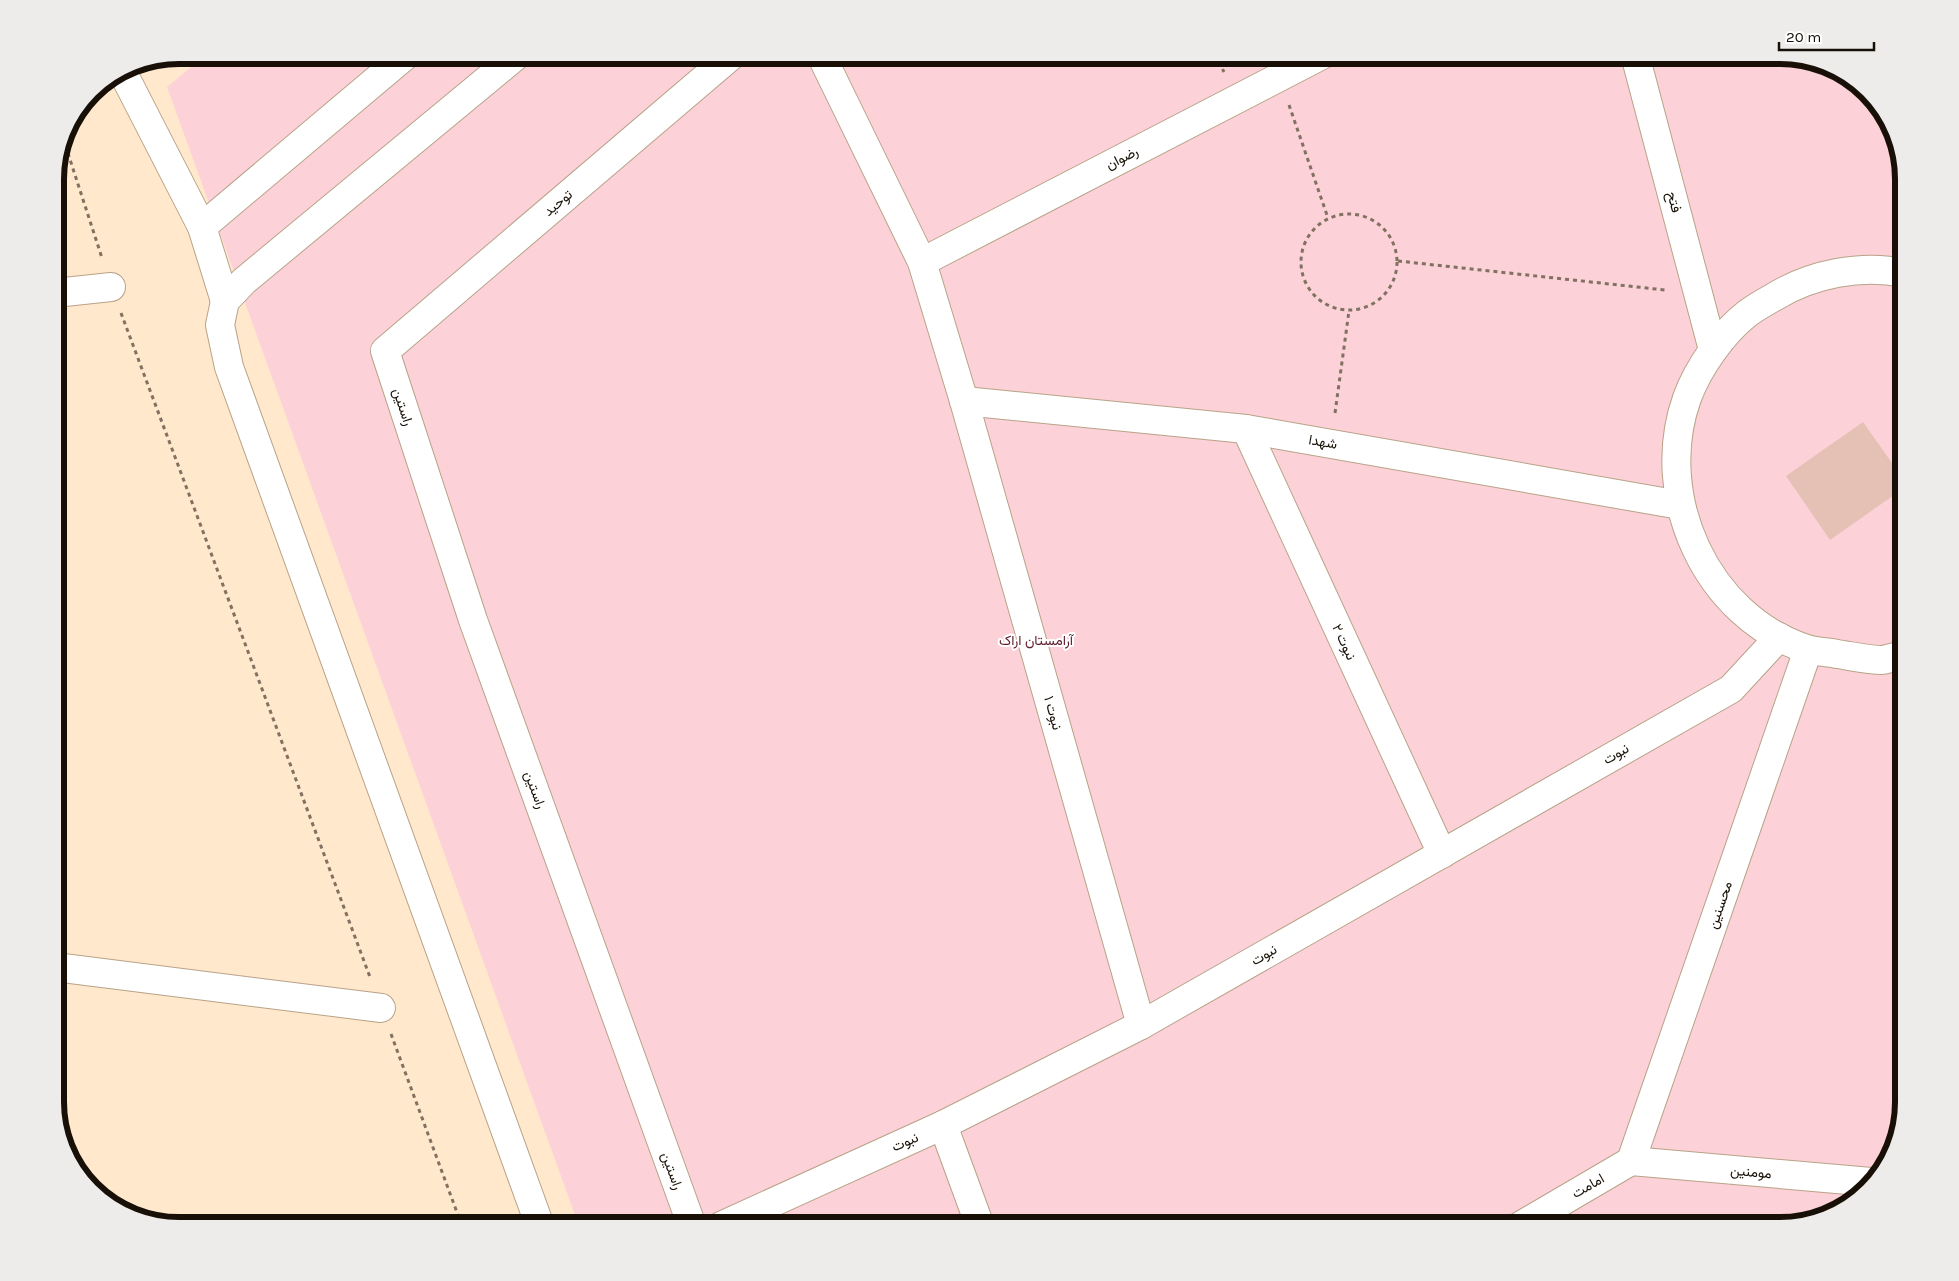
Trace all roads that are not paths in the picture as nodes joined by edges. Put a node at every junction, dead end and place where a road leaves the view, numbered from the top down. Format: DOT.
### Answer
graph roads {
  1 [pos="395,64"];
  2 [pos="506,64"];
  3 [pos="721,64"];
  4 [pos="825,64"];
  5 [pos="1305,64"];
  6 [pos="1637,64"];
  7 [pos="125,77"];
  8 [pos="202,226"];
  9 [pos="922,262"];
  10 [pos="1895,271"];
  11 [pos="111,287"];
  12 [pos="64,292"];
  13 [pos="225,301"];
  14 [pos="1713,350"];
  15 [pos="385,351"];
  16 [pos="964,400"];
  17 [pos="1246,429"];
  18 [pos="1680,505"];
  19 [pos="1779,637"];
  20 [pos="1808,650"];
  21 [pos="1895,656"];
  22 [pos="1442,854"];
  23 [pos="64,968"];
  24 [pos="382,1008"];
  25 [pos="1141,1025"];
  26 [pos="944,1125"];
  27 [pos="1631,1161"];
  28 [pos="1863,1181"];
  29 [pos="537,1217"];
  30 [pos="689,1217"];
  31 [pos="741,1217"];
  32 [pos="977,1217"];
  33 [pos="1535,1217"];
  1 -- 8 [label="street"];
  2 -- 13 [label="street"];
  3 -- 15 [label="street, توحید"];
  4 -- 9 [label="street, نبوت ۱"];
  5 -- 9 [label="street, رضوان"];
  6 -- 14 [label="street, فتح"];
  7 -- 8 [label="street"];
  8 -- 13 [label="street"];
  9 -- 16 [label="street, نبوت ۱"];
  10 -- 14 [label="street"];
  11 -- 12 [label="street"];
  13 -- 29 [label="street"];
  14 -- 18 [label="street"];
  15 -- 30 [label="street, راستین"];
  16 -- 17 [label="street, شهدا"];
  16 -- 25 [label="street, نبوت ۱"];
  17 -- 18 [label="street, شهدا"];
  17 -- 22 [label="street, نبوت ۲"];
  18 -- 19 [label="street"];
  19 -- 20 [label="street"];
  19 -- 22 [label="street, نبوت"];
  20 -- 21 [label="street"];
  20 -- 27 [label="street, محسنین"];
  22 -- 25 [label="street, نبوت"];
  23 -- 24 [label="street"];
  25 -- 26 [label="street, نبوت"];
  26 -- 31 [label="street, نبوت"];
  26 -- 32 [label="street"];
  27 -- 28 [label="street, مومنین"];
  27 -- 33 [label="street, امامت"];
}
